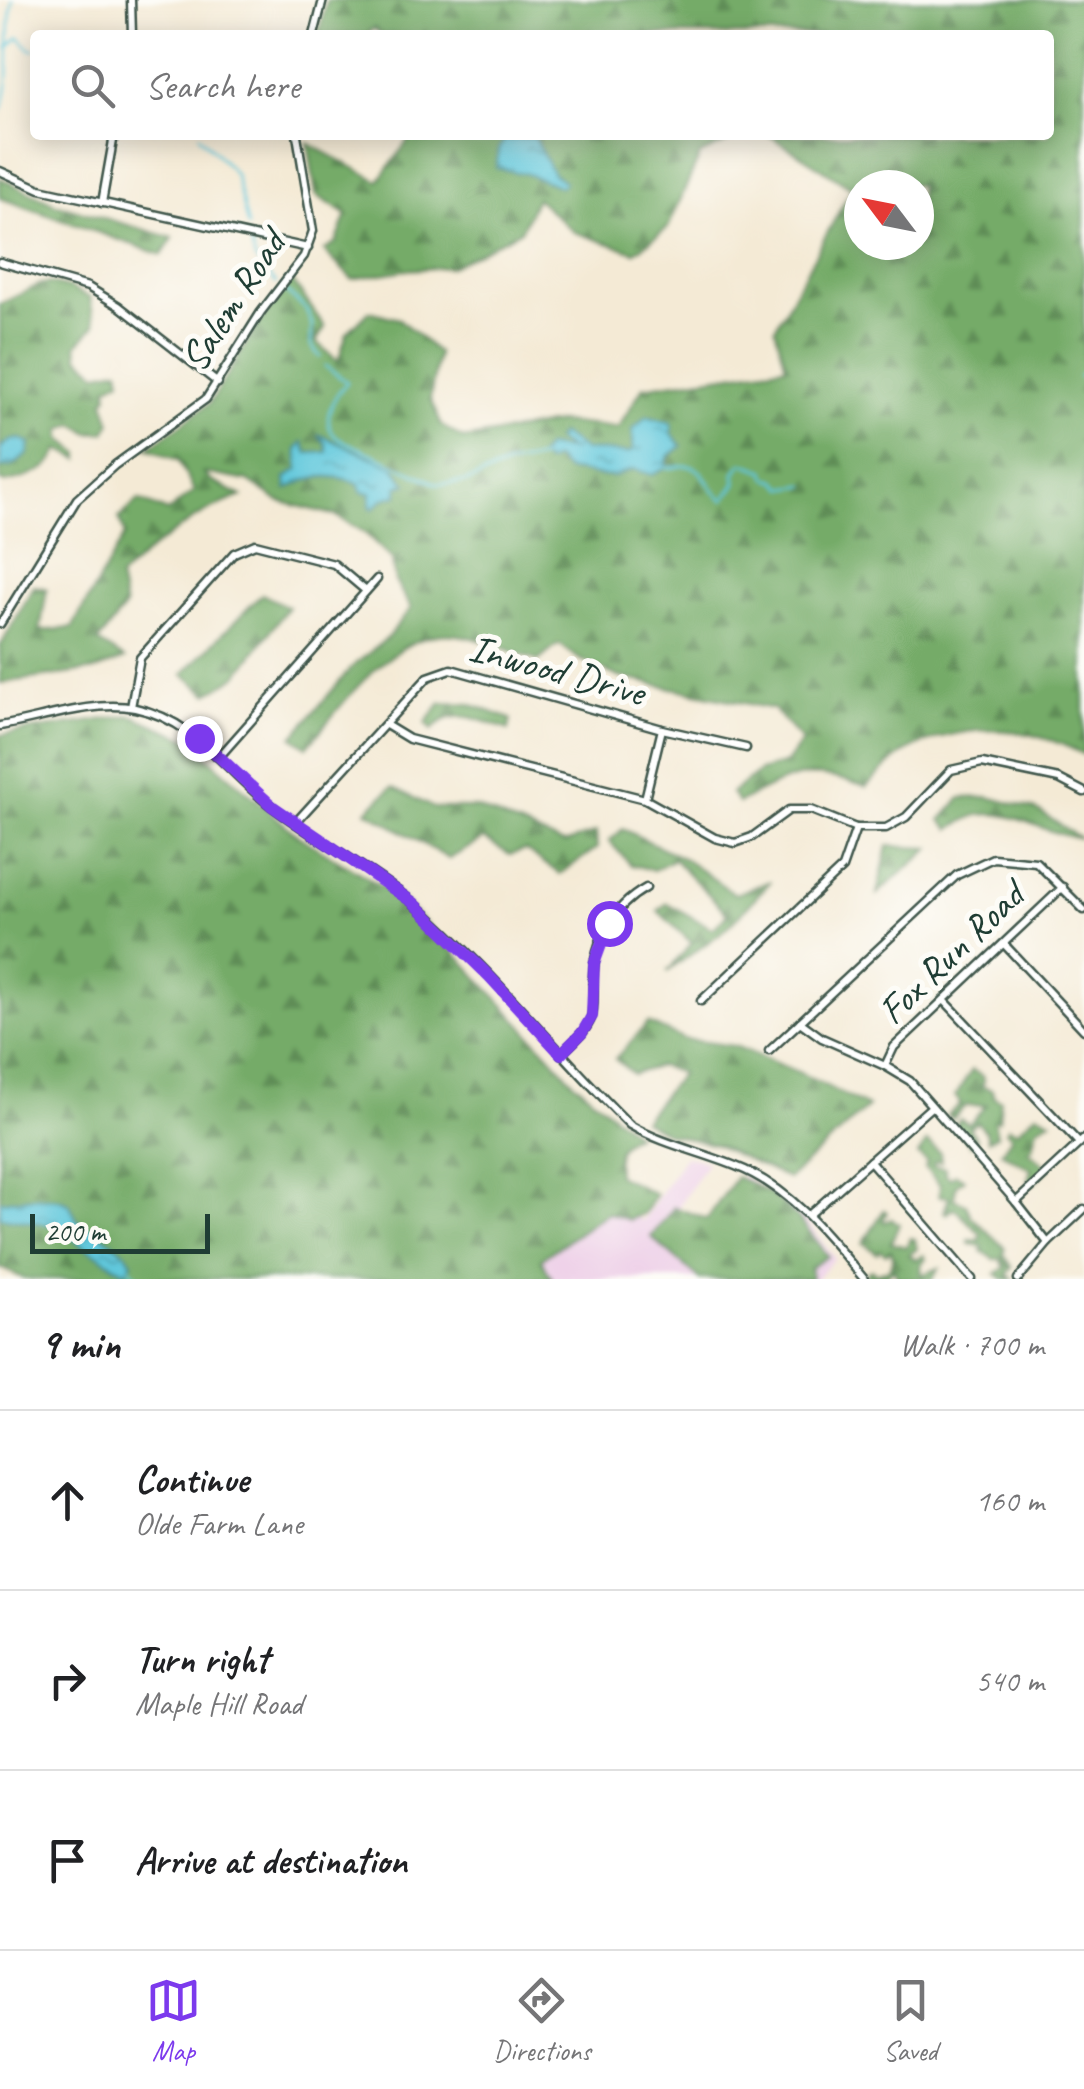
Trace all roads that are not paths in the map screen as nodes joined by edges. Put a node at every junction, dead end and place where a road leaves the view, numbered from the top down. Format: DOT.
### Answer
graph roads {
  1 [pos="131,0"];
  2 [pos="323,0"];
  3 [pos="132,30"];
  4 [pos="315,30"];
  5 [pos="113,140"];
  6 [pos="297,140"];
  7 [pos="0,171"];
  8 [pos="102,203"];
  9 [pos="308,248"];
  10 [pos="0,262"];
  11 [pos="218,382"];
  12 [pos="377,579"];
  13 [pos="366,591"];
  14 [pos="0,624"];
  15 [pos="130,707"];
  16 [pos="386,725"];
  17 [pos="0,726"];
  18 [pos="662,728"];
  19 [pos="746,748"];
  20 [pos="220,756"];
  21 [pos="1084,792"];
  22 [pos="645,799"];
  23 [pos="296,823"];
  24 [pos="856,828"];
  25 [pos="646,888"];
  26 [pos="1063,888"];
  27 [pos="1084,910"];
  28 [pos="1004,944"];
  29 [pos="944,1000"];
  30 [pos="700,1001"];
  31 [pos="800,1022"];
  32 [pos="1084,1030"];
  33 [pos="769,1051"];
  34 [pos="561,1054"];
  35 [pos="885,1066"];
  36 [pos="931,1106"];
  37 [pos="1082,1141"];
  38 [pos="870,1161"];
  39 [pos="1016,1202"];
  40 [pos="1084,1209"];
  41 [pos="810,1215"];
  42 [pos="1048,1244"];
  43 [pos="864,1279"];
  44 [pos="972,1279"];
  45 [pos="1018,1279"];
  1 -- 3 [label="street"];
  2 -- 4 [label="street"];
  5 -- 8 [label="street"];
  6 -- 9 [label="street, Salem Road"];
  7 -- 8 [label="street"];
  8 -- 9 [label="street"];
  9 -- 11 [label="street, Salem Road"];
  10 -- 11 [label="street"];
  11 -- 14 [label="street, Salem Road"];
  12 -- 13 [label="street"];
  13 -- 15 [label="street"];
  13 -- 20 [label="street"];
  15 -- 17 [label="street"];
  15 -- 20 [label="street"];
  16 -- 18 [label="street, Inwood Drive"];
  16 -- 22 [label="street"];
  16 -- 23 [label="street, Inwood Drive"];
  18 -- 19 [label="street, Inwood Drive"];
  18 -- 22 [label="street"];
  20 -- 23 [label="street"];
  21 -- 24 [label="street"];
  22 -- 24 [label="street"];
  23 -- 34 [label="street"];
  24 -- 30 [label="street"];
  25 -- 34 [label="street"];
  26 -- 27 [label="street"];
  26 -- 28 [label="street, Fox Run Road"];
  26 -- 31 [label="street"];
  28 -- 29 [label="street, Fox Run Road"];
  28 -- 32 [label="street"];
  29 -- 35 [label="street, Fox Run Road"];
  29 -- 37 [label="street"];
  31 -- 33 [label="street"];
  31 -- 35 [label="street"];
  34 -- 41 [label="street"];
  35 -- 36 [label="street"];
  36 -- 38 [label="street"];
  36 -- 39 [label="street"];
  37 -- 39 [label="street"];
  38 -- 41 [label="street"];
  38 -- 44 [label="street"];
  39 -- 42 [label="street"];
  40 -- 42 [label="street"];
  41 -- 43 [label="street"];
  42 -- 45 [label="street"];
}
